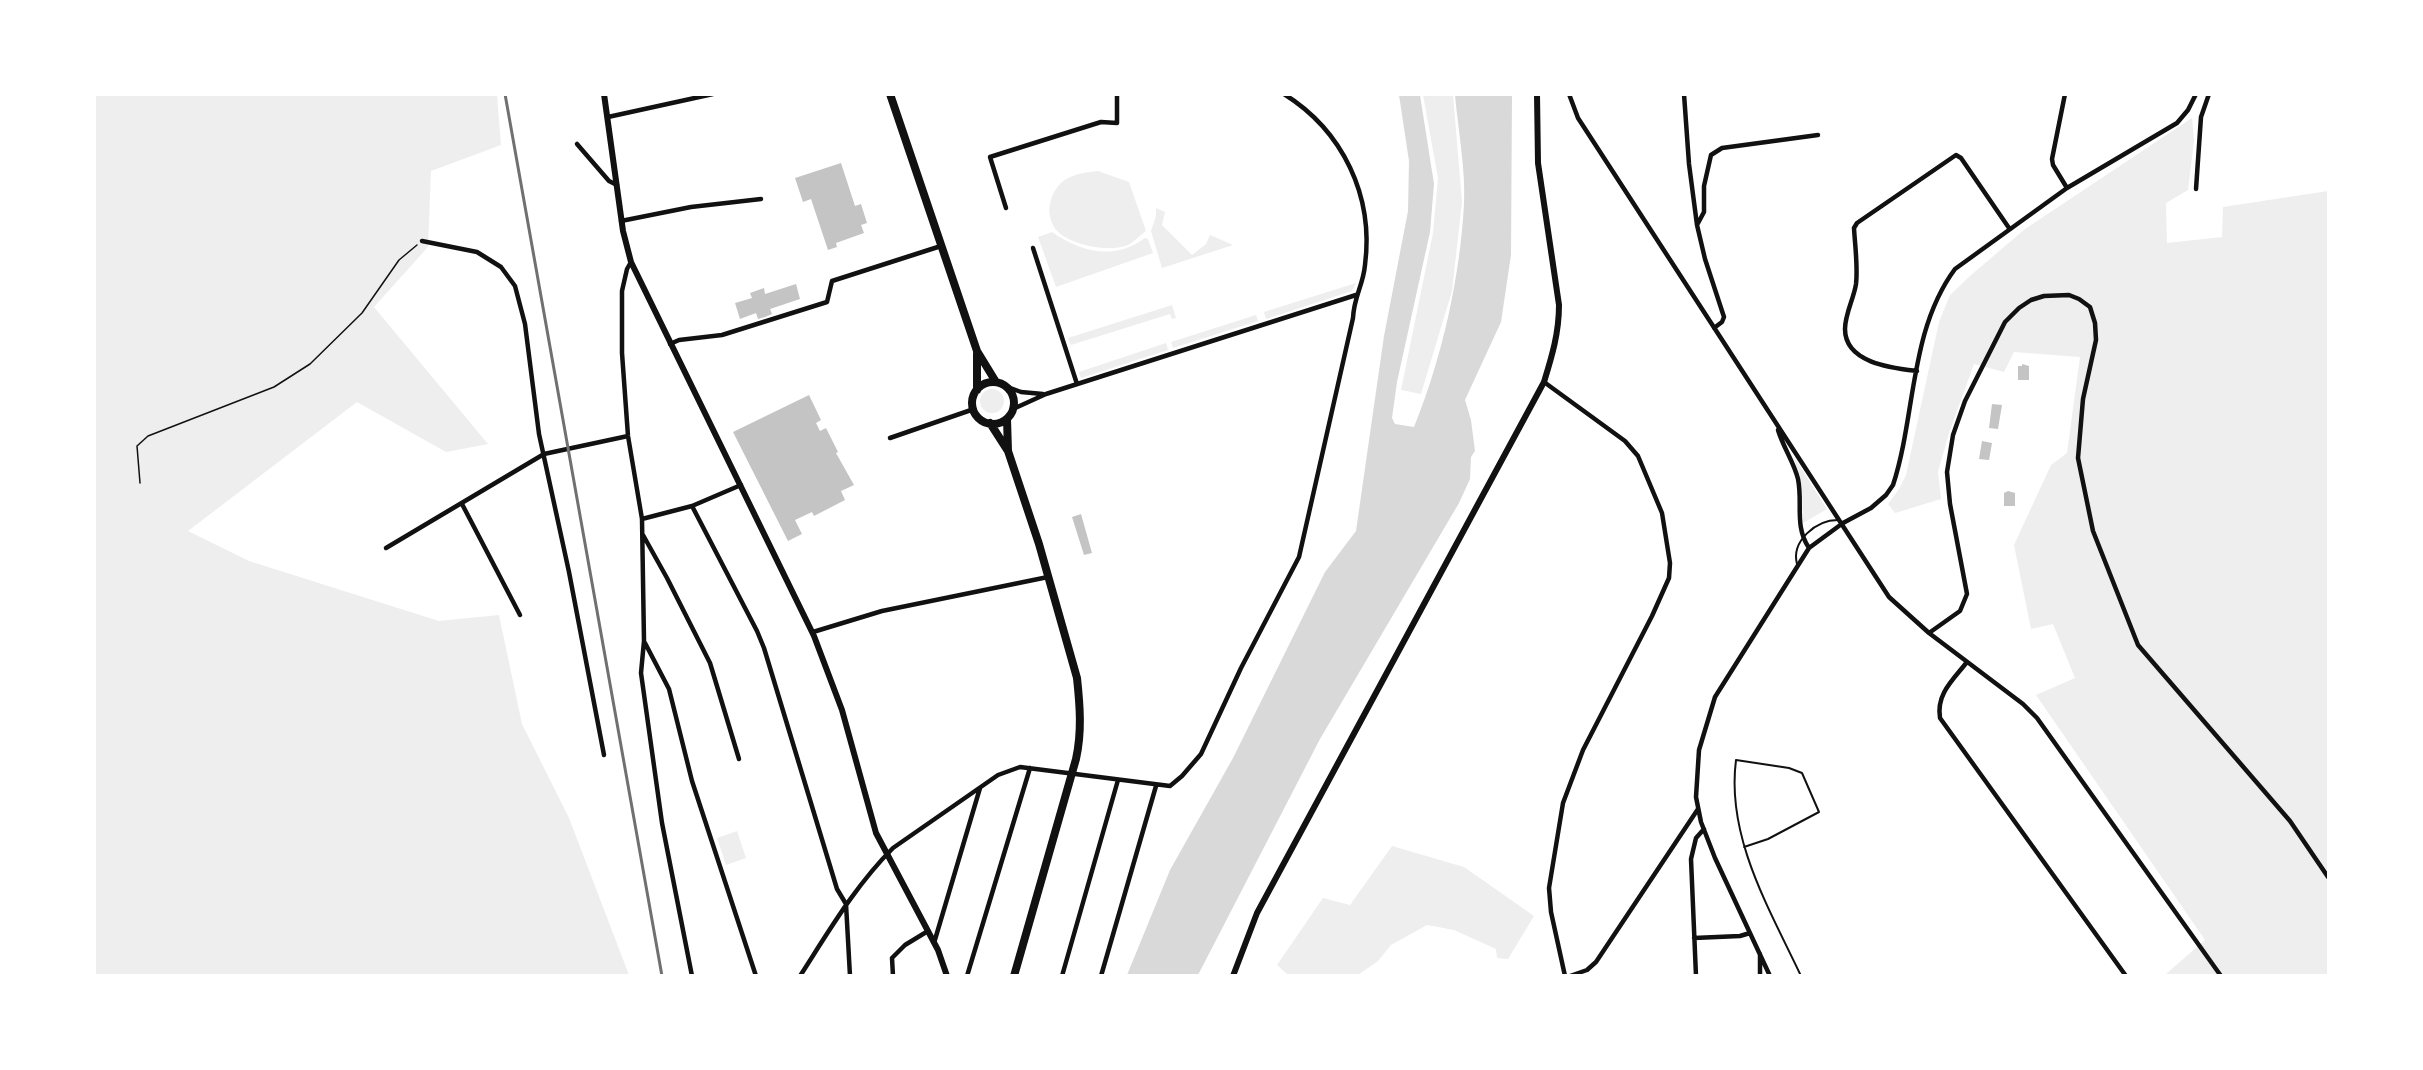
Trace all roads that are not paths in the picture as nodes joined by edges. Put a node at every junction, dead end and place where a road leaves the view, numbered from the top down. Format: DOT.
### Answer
graph roads {
  1 [pos="604,94"];
  2 [pos="713,94"];
  3 [pos="890,94"];
  4 [pos="1117,94"];
  5 [pos="1284,94"];
  6 [pos="1537,94"];
  7 [pos="1569,94"];
  8 [pos="1684,94"];
  9 [pos="2066,94"];
  10 [pos="2196,94"];
  11 [pos="2209,94"];
  12 [pos="608,117"];
  13 [pos="1818,135"];
  14 [pos="577,144"];
  15 [pos="617,185"];
  16 [pos="2067,188"];
  17 [pos="2196,189"];
  18 [pos="761,199"];
  19 [pos="1006,208"];
  20 [pos="621,221"];
  21 [pos="1697,225"];
  22 [pos="2009,228"];
  23 [pos="422,241"];
  24 [pos="941,246"];
  25 [pos="1033,248"];
  26 [pos="631,262"];
  27 [pos="1356,295"];
  28 [pos="1714,328"];
  29 [pos="670,344"];
  30 [pos="977,351"];
  31 [pos="1917,371"];
  32 [pos="996,382"];
  33 [pos="1544,382"];
  34 [pos="1077,384"];
  35 [pos="1005,386"];
  36 [pos="977,390"];
  37 [pos="1046,394"];
  38 [pos="974,409"];
  39 [pos="1013,410"];
  40 [pos="1007,419"];
  41 [pos="990,423"];
  42 [pos="1778,428"];
  43 [pos="628,436"];
  44 [pos="890,438"];
  45 [pos="1008,451"];
  46 [pos="544,454"];
  47 [pos="741,485"];
  48 [pos="462,504"];
  49 [pos="692,506"];
  50 [pos="642,519"];
  51 [pos="1843,523"];
  52 [pos="642,533"];
  53 [pos="1803,537"];
  54 [pos="386,548"];
  55 [pos="1809,548"];
  56 [pos="1797,566"];
  57 [pos="1048,576"];
  58 [pos="520,615"];
  59 [pos="813,632"];
  60 [pos="1929,633"];
  61 [pos="644,640"];
  62 [pos="1967,662"];
  63 [pos="604,755"];
  64 [pos="739,759"];
  65 [pos="1030,768"];
  66 [pos="1072,774"];
  67 [pos="1118,780"];
  68 [pos="981,786"];
  69 [pos="1156,786"];
  70 [pos="1698,808"];
  71 [pos="1704,830"];
  72 [pos="1744,847"];
  73 [pos="887,855"];
  74 [pos="2328,878"];
  75 [pos="846,904"];
  76 [pos="928,931"];
  77 [pos="1750,933"];
  78 [pos="1694,938"];
  79 [pos="934,943"];
  80 [pos="1760,954"];
  81 [pos="692,975"];
  82 [pos="756,975"];
  83 [pos="800,975"];
  84 [pos="850,975"];
  85 [pos="893,975"];
  86 [pos="947,975"];
  87 [pos="967,975"];
  88 [pos="1014,975"];
  89 [pos="1062,975"];
  90 [pos="1101,975"];
  91 [pos="1233,975"];
  92 [pos="1565,975"];
  93 [pos="1570,975"];
  94 [pos="1696,975"];
  95 [pos="1760,975"];
  96 [pos="1770,975"];
  97 [pos="1801,975"];
  98 [pos="2126,975"];
  99 [pos="2221,975"];
  1 -- 12 [label="street"];
  2 -- 12 [label="street"];
  3 -- 24 [label="main road"];
  4 -- 19 [label="street"];
  5 -- 27 [label="street"];
  6 -- 33 [label="street"];
  7 -- 28 [label="street"];
  8 -- 21 [label="street"];
  9 -- 16 [label="street"];
  10 -- 16 [label="street"];
  11 -- 17 [label="street"];
  12 -- 15 [label="street"];
  13 -- 21 [label="street"];
  14 -- 15 [label="street"];
  15 -- 20 [label="street"];
  16 -- 22 [label="street"];
  18 -- 20 [label="street"];
  20 -- 26 [label="street"];
  21 -- 28 [label="street"];
  22 -- 31 [label="street"];
  22 -- 31 [label="street"];
  23 -- 46 [label="street"];
  24 -- 29 [label="street"];
  24 -- 30 [label="main road"];
  25 -- 34 [label="street"];
  26 -- 29 [label="street"];
  26 -- 43 [label="street"];
  27 -- 34 [label="street"];
  27 -- 69 [label="street"];
  28 -- 42 [label="street"];
  29 -- 47 [label="street"];
  30 -- 32 [label="main road"];
  30 -- 36 [label="main road"];
  31 -- 51 [label="street"];
  32 -- 35 [label="main road"];
  32 -- 36 [label="main road"];
  33 -- 91 [label="street"];
  33 -- 92 [label="street"];
  34 -- 37 [label="street"];
  35 -- 37 [label="street"];
  35 -- 39 [label="main road"];
  36 -- 38 [label="main road"];
  37 -- 39 [label="street"];
  38 -- 41 [label="main road"];
  38 -- 44 [label="street"];
  39 -- 40 [label="main road"];
  40 -- 41 [label="main road"];
  40 -- 45 [label="main road"];
  41 -- 45 [label="main road"];
  42 -- 51 [label="street"];
  42 -- 53 [label="street"];
  43 -- 46 [label="street"];
  43 -- 50 [label="street"];
  45 -- 57 [label="main road"];
  46 -- 48 [label="street"];
  46 -- 63 [label="street"];
  47 -- 49 [label="street"];
  47 -- 59 [label="street"];
  48 -- 54 [label="street"];
  48 -- 58 [label="street"];
  49 -- 50 [label="street"];
  49 -- 75 [label="street"];
  50 -- 52 [label="street"];
  51 -- 53 [label="lane"];
  51 -- 55 [label="street"];
  51 -- 60 [label="street"];
  52 -- 61 [label="street"];
  52 -- 64 [label="street"];
  53 -- 55 [label="street"];
  53 -- 56 [label="lane"];
  55 -- 56 [label="street"];
  56 -- 70 [label="street"];
  57 -- 59 [label="street"];
  57 -- 66 [label="main road"];
  59 -- 73 [label="street"];
  60 -- 62 [label="street"];
  60 -- 74 [label="street"];
  61 -- 81 [label="street"];
  61 -- 82 [label="street"];
  62 -- 98 [label="street"];
  62 -- 99 [label="street"];
  65 -- 66 [label="street"];
  65 -- 68 [label="street"];
  65 -- 87 [label="street"];
  66 -- 67 [label="street"];
  66 -- 88 [label="main road"];
  67 -- 69 [label="street"];
  67 -- 89 [label="street"];
  68 -- 73 [label="street"];
  68 -- 79 [label="street"];
  69 -- 90 [label="street"];
  70 -- 71 [label="street"];
  70 -- 93 [label="street"];
  71 -- 77 [label="street"];
  71 -- 78 [label="street"];
  72 -- 72 [label="lane"];
  72 -- 97 [label="lane"];
  73 -- 75 [label="street"];
  73 -- 76 [label="street"];
  75 -- 83 [label="street"];
  75 -- 84 [label="street"];
  76 -- 79 [label="street"];
  76 -- 85 [label="street"];
  77 -- 78 [label="street"];
  77 -- 80 [label="street"];
  78 -- 94 [label="street"];
  79 -- 86 [label="street"];
  80 -- 95 [label="street"];
  80 -- 96 [label="street"];
}
